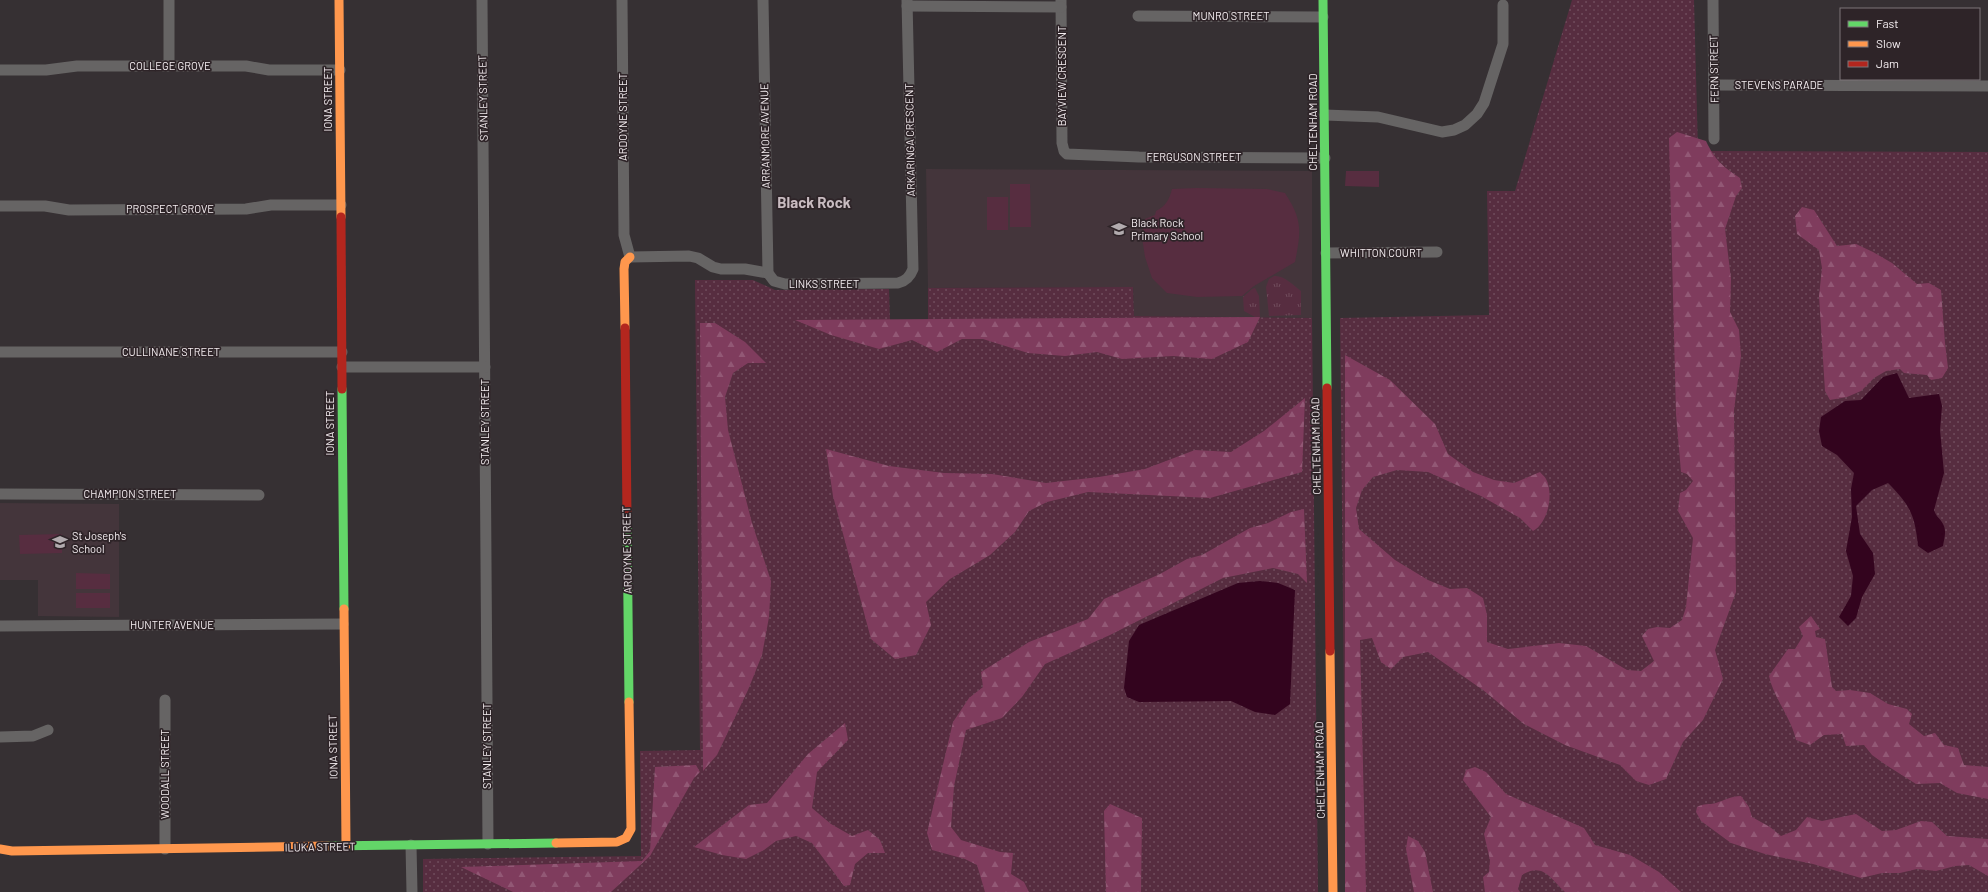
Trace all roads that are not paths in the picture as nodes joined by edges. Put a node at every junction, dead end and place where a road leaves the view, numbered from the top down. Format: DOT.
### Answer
graph roads {
  1 [pos="168,0"];
  2 [pos="339,0"];
  3 [pos="482,0"];
  4 [pos="622,0"];
  5 [pos="763,0"];
  6 [pos="1323,0"];
  7 [pos="1713,0"];
  8 [pos="907,3"];
  9 [pos="1061,4"];
  10 [pos="1503,5"];
  11 [pos="1138,16"];
  12 [pos="1323,17"];
  13 [pos="169,66"];
  14 [pos="0,70"];
  15 [pos="340,70"];
  16 [pos="1714,85"];
  17 [pos="1988,86"];
  18 [pos="1325,115"];
  19 [pos="1714,139"];
  20 [pos="1064,152"];
  21 [pos="1325,158"];
  22 [pos="340,205"];
  23 [pos="0,206"];
  24 [pos="1437,252"];
  25 [pos="1326,253"];
  26 [pos="628,259"];
  27 [pos="768,269"];
  28 [pos="908,279"];
  29 [pos="0,352"];
  30 [pos="342,352"];
  31 [pos="342,367"];
  32 [pos="485,367"];
  33 [pos="0,494"];
  34 [pos="259,495"];
  35 [pos="343,624"];
  36 [pos="0,626"];
  37 [pos="165,700"];
  38 [pos="48,730"];
  39 [pos="0,737"];
  40 [pos="626,838"];
  41 [pos="488,844"];
  42 [pos="411,845"];
  43 [pos="346,846"];
  44 [pos="0,849"];
  45 [pos="165,849"];
  46 [pos="12,852"];
  47 [pos="0,854"];
  48 [pos="412,892"];
  49 [pos="1333,892"];
  1 -- 13 [label="street"];
  2 -- 15 [label="street, IONA STREET"];
  3 -- 32 [label="street, STANLEY STREET"];
  4 -- 26 [label="street, ARDOYNE STREET"];
  5 -- 27 [label="street, ARRANMORE AVENUE"];
  6 -- 12 [label="street, CHELTENHAM ROAD"];
  7 -- 16 [label="street, FERN STREET"];
  8 -- 9 [label="street"];
  8 -- 28 [label="street, ARKARINGA CRESCENT"];
  9 -- 20 [label="street, BAYVIEW CRESCENT"];
  10 -- 18 [label="street"];
  11 -- 12 [label="street, MUNRO STREET"];
  12 -- 18 [label="street, CHELTENHAM ROAD"];
  13 -- 14 [label="street, COLLEGE GROVE"];
  13 -- 15 [label="street, COLLEGE GROVE"];
  15 -- 22 [label="street, IONA STREET"];
  16 -- 17 [label="street, STEVENS PARADE"];
  16 -- 19 [label="street, FERN STREET"];
  18 -- 21 [label="street, CHELTENHAM ROAD"];
  20 -- 21 [label="street, FERGUSON STREET"];
  21 -- 25 [label="street, CHELTENHAM ROAD"];
  22 -- 23 [label="street, PROSPECT GROVE"];
  22 -- 30 [label="street, IONA STREET"];
  24 -- 25 [label="street, WHITTON COURT"];
  25 -- 49 [label="street, CHELTENHAM ROAD"];
  26 -- 27 [label="street"];
  26 -- 40 [label="street, ARDOYNE STREET"];
  27 -- 28 [label="street, LINKS STREET"];
  29 -- 30 [label="street, CULLINANE STREET"];
  30 -- 31 [label="street, IONA STREET"];
  31 -- 32 [label="street"];
  31 -- 35 [label="street, IONA STREET"];
  32 -- 41 [label="street, STANLEY STREET"];
  33 -- 34 [label="street, CHAMPION STREET"];
  35 -- 36 [label="street, HUNTER AVENUE"];
  35 -- 43 [label="street, IONA STREET"];
  37 -- 45 [label="street, WOODALL STREET"];
  38 -- 39 [label="street"];
  40 -- 41 [label="street, ILUKA STREET"];
  41 -- 42 [label="street, ILUKA STREET"];
  42 -- 43 [label="street, ILUKA STREET"];
  42 -- 48 [label="street"];
  43 -- 45 [label="street, ILUKA STREET"];
  44 -- 46 [label="street, ILUKA STREET"];
  45 -- 46 [label="street, ILUKA STREET"];
  46 -- 47 [label="street, ILUKA STREET"];
}
